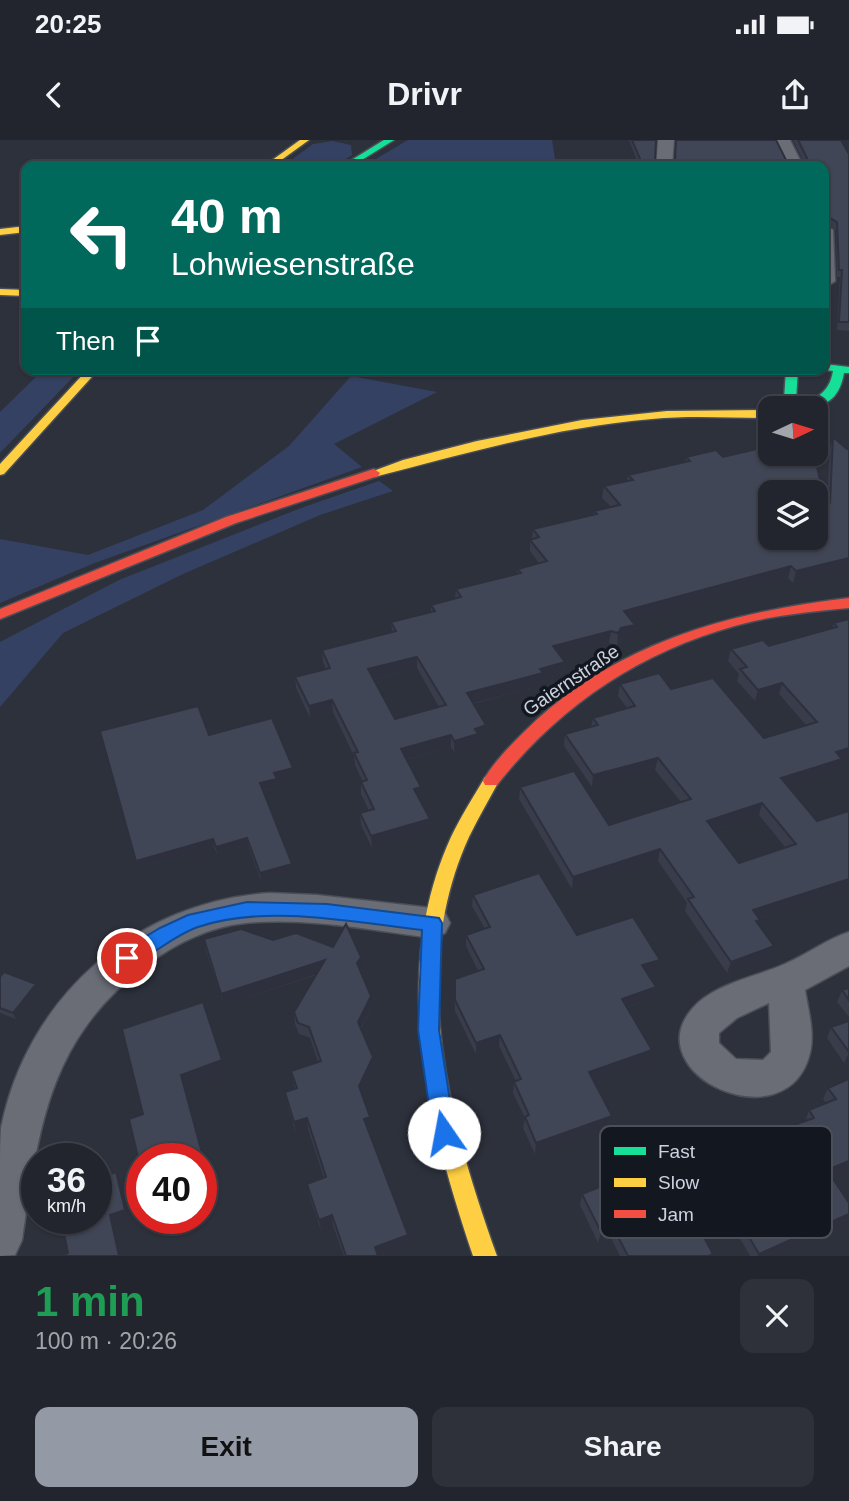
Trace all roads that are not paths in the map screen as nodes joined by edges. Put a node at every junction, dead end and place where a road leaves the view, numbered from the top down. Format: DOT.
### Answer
graph roads {
  1 [pos="305,140"];
  2 [pos="356,140"];
  3 [pos="390,140"];
  4 [pos="666,140"];
  5 [pos="782,140"];
  6 [pos="370,152"];
  7 [pos="274,161"];
  8 [pos="355,161"];
  9 [pos="664,161"];
  10 [pos="792,161"];
  11 [pos="21,230"];
  12 [pos="0,232"];
  13 [pos="0,292"];
  14 [pos="21,293"];
  15 [pos="837,368"];
  16 [pos="88,375"];
  17 [pos="792,375"];
  18 [pos="790,396"];
  19 [pos="828,397"];
  20 [pos="758,414"];
  21 [pos="0,471"];
  22 [pos="849,603"];
  23 [pos="33,604"];
  24 [pos="0,614"];
  25 [pos="0,626"];
  26 [pos="432,923"];
  27 [pos="849,947"];
  28 [pos="785,982"];
  29 [pos="0,1240"];
  30 [pos="485,1256"];
  1 -- 7 [label="main road"];
  2 -- 6 [label="main road"];
  3 -- 6 [label="main road"];
  4 -- 9 [label="street"];
  5 -- 10 [label="street"];
  6 -- 8 [label="main road"];
  11 -- 12 [label="main road"];
  13 -- 14 [label="main road"];
  15 -- 19 [label="main road"];
  16 -- 21 [label="main road"];
  17 -- 18 [label="main road"];
  20 -- 23 [label="main road"];
  22 -- 26 [label="main road, Gaiernstraße"];
  23 -- 24 [label="main road"];
  23 -- 25 [label="main road"];
  26 -- 29 [label="street"];
  26 -- 30 [label="main road, Gaiernstraße"];
  27 -- 28 [label="street"];
}
